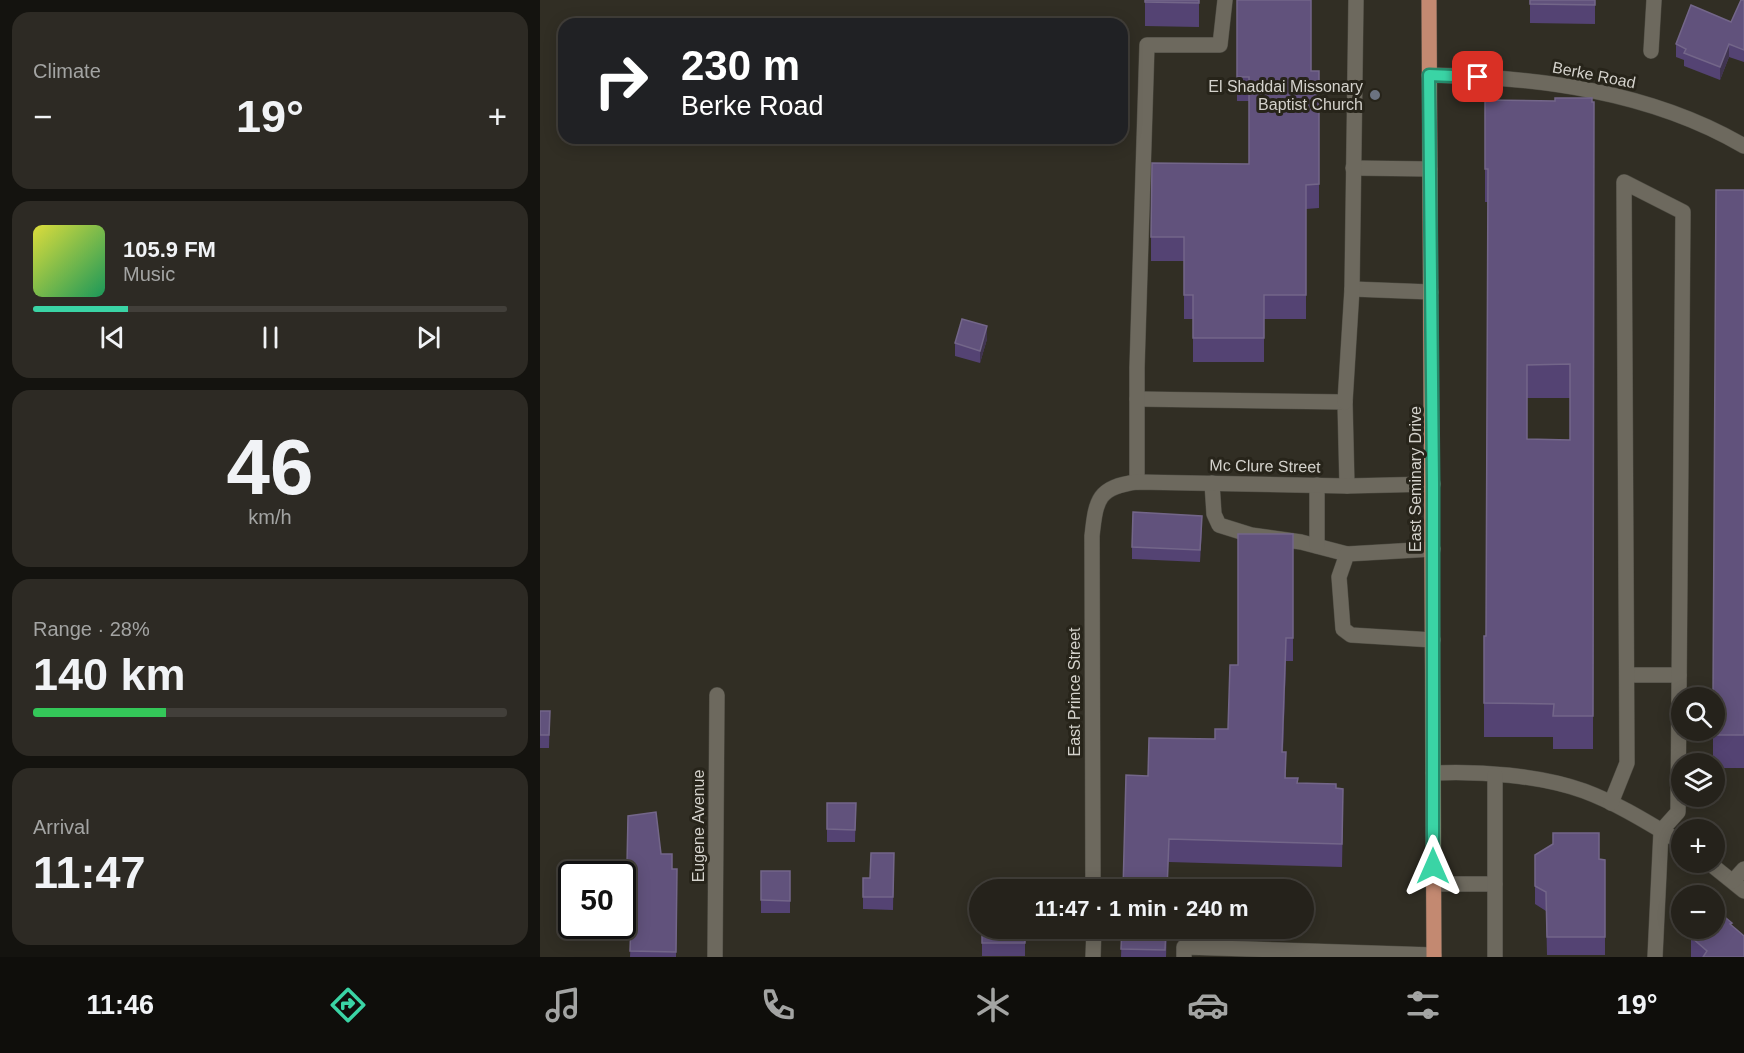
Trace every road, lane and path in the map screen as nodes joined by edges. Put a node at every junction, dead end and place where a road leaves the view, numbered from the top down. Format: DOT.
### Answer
graph roads {
  1 [pos="1225,0"];
  2 [pos="1356,0"];
  3 [pos="1429,0"];
  4 [pos="1654,0"];
  5 [pos="1652,51"];
  6 [pos="1429,75"];
  7 [pos="1744,146"];
  8 [pos="1353,168"];
  9 [pos="1430,169"];
  10 [pos="1352,289"];
  11 [pos="1431,292"];
  12 [pos="1137,399"];
  13 [pos="1346,402"];
  14 [pos="1137,482"];
  15 [pos="1212,483"];
  16 [pos="1433,484"];
  17 [pos="1317,485"];
  18 [pos="1347,486"];
  19 [pos="1101,496"];
  20 [pos="1317,546"];
  21 [pos="1433,549"];
  22 [pos="1347,554"];
  23 [pos="1433,640"];
  24 [pos="1627,675"];
  25 [pos="1679,675"];
  26 [pos="717,696"];
  27 [pos="1433,773"];
  28 [pos="1495,775"];
  29 [pos="1611,803"];
  30 [pos="1661,831"];
  31 [pos="1671,837"];
  32 [pos="1744,869"];
  33 [pos="1722,873"];
  34 [pos="1094,879"];
  35 [pos="1433,884"];
  36 [pos="1495,884"];
  37 [pos="1738,886"];
  38 [pos="1094,939"];
  39 [pos="1434,956"];
  40 [pos="715,957"];
  41 [pos="1093,957"];
  42 [pos="1184,957"];
  43 [pos="1495,957"];
  44 [pos="1655,957"];
  1 -- 12 [label="street"];
  2 -- 8 [label="street"];
  3 -- 6 [label="main road, East Seminary Drive"];
  4 -- 5 [label="street"];
  6 -- 7 [label="street, Berke Road"];
  6 -- 9 [label="main road, East Seminary Drive"];
  8 -- 9 [label="street"];
  8 -- 10 [label="street"];
  9 -- 11 [label="main road, East Seminary Drive"];
  10 -- 11 [label="street"];
  10 -- 13 [label="street"];
  11 -- 16 [label="main road, East Seminary Drive"];
  12 -- 13 [label="street"];
  12 -- 14 [label="street"];
  13 -- 18 [label="street"];
  14 -- 15 [label="street, Mc Clure Street"];
  14 -- 19 [label="street, Mc Clure Street"];
  15 -- 17 [label="street, Mc Clure Street"];
  15 -- 20 [label="street"];
  16 -- 18 [label="street, Mc Clure Street"];
  16 -- 21 [label="main road, East Seminary Drive"];
  17 -- 18 [label="street, Mc Clure Street"];
  17 -- 20 [label="street"];
  19 -- 34 [label="street, East Prince Street"];
  20 -- 22 [label="street"];
  21 -- 22 [label="street"];
  21 -- 23 [label="main road, East Seminary Drive"];
  22 -- 23 [label="street"];
  23 -- 27 [label="main road, East Seminary Drive"];
  24 -- 25 [label="street"];
  24 -- 25 [label="street"];
  24 -- 29 [label="street"];
  25 -- 30 [label="street"];
  26 -- 40 [label="street, Eugene Avenue"];
  27 -- 28 [label="street"];
  27 -- 35 [label="main road, East Seminary Drive"];
  28 -- 29 [label="street"];
  28 -- 36 [label="street"];
  29 -- 30 [label="street"];
  30 -- 31 [label="street"];
  30 -- 44 [label="street"];
  32 -- 37 [label="street"];
  33 -- 37 [label="street"];
  35 -- 36 [label="street"];
  35 -- 39 [label="main road, East Seminary Drive"];
  36 -- 43 [label="street"];
  38 -- 41 [label="street"];
  39 -- 42 [label="street"];
}
